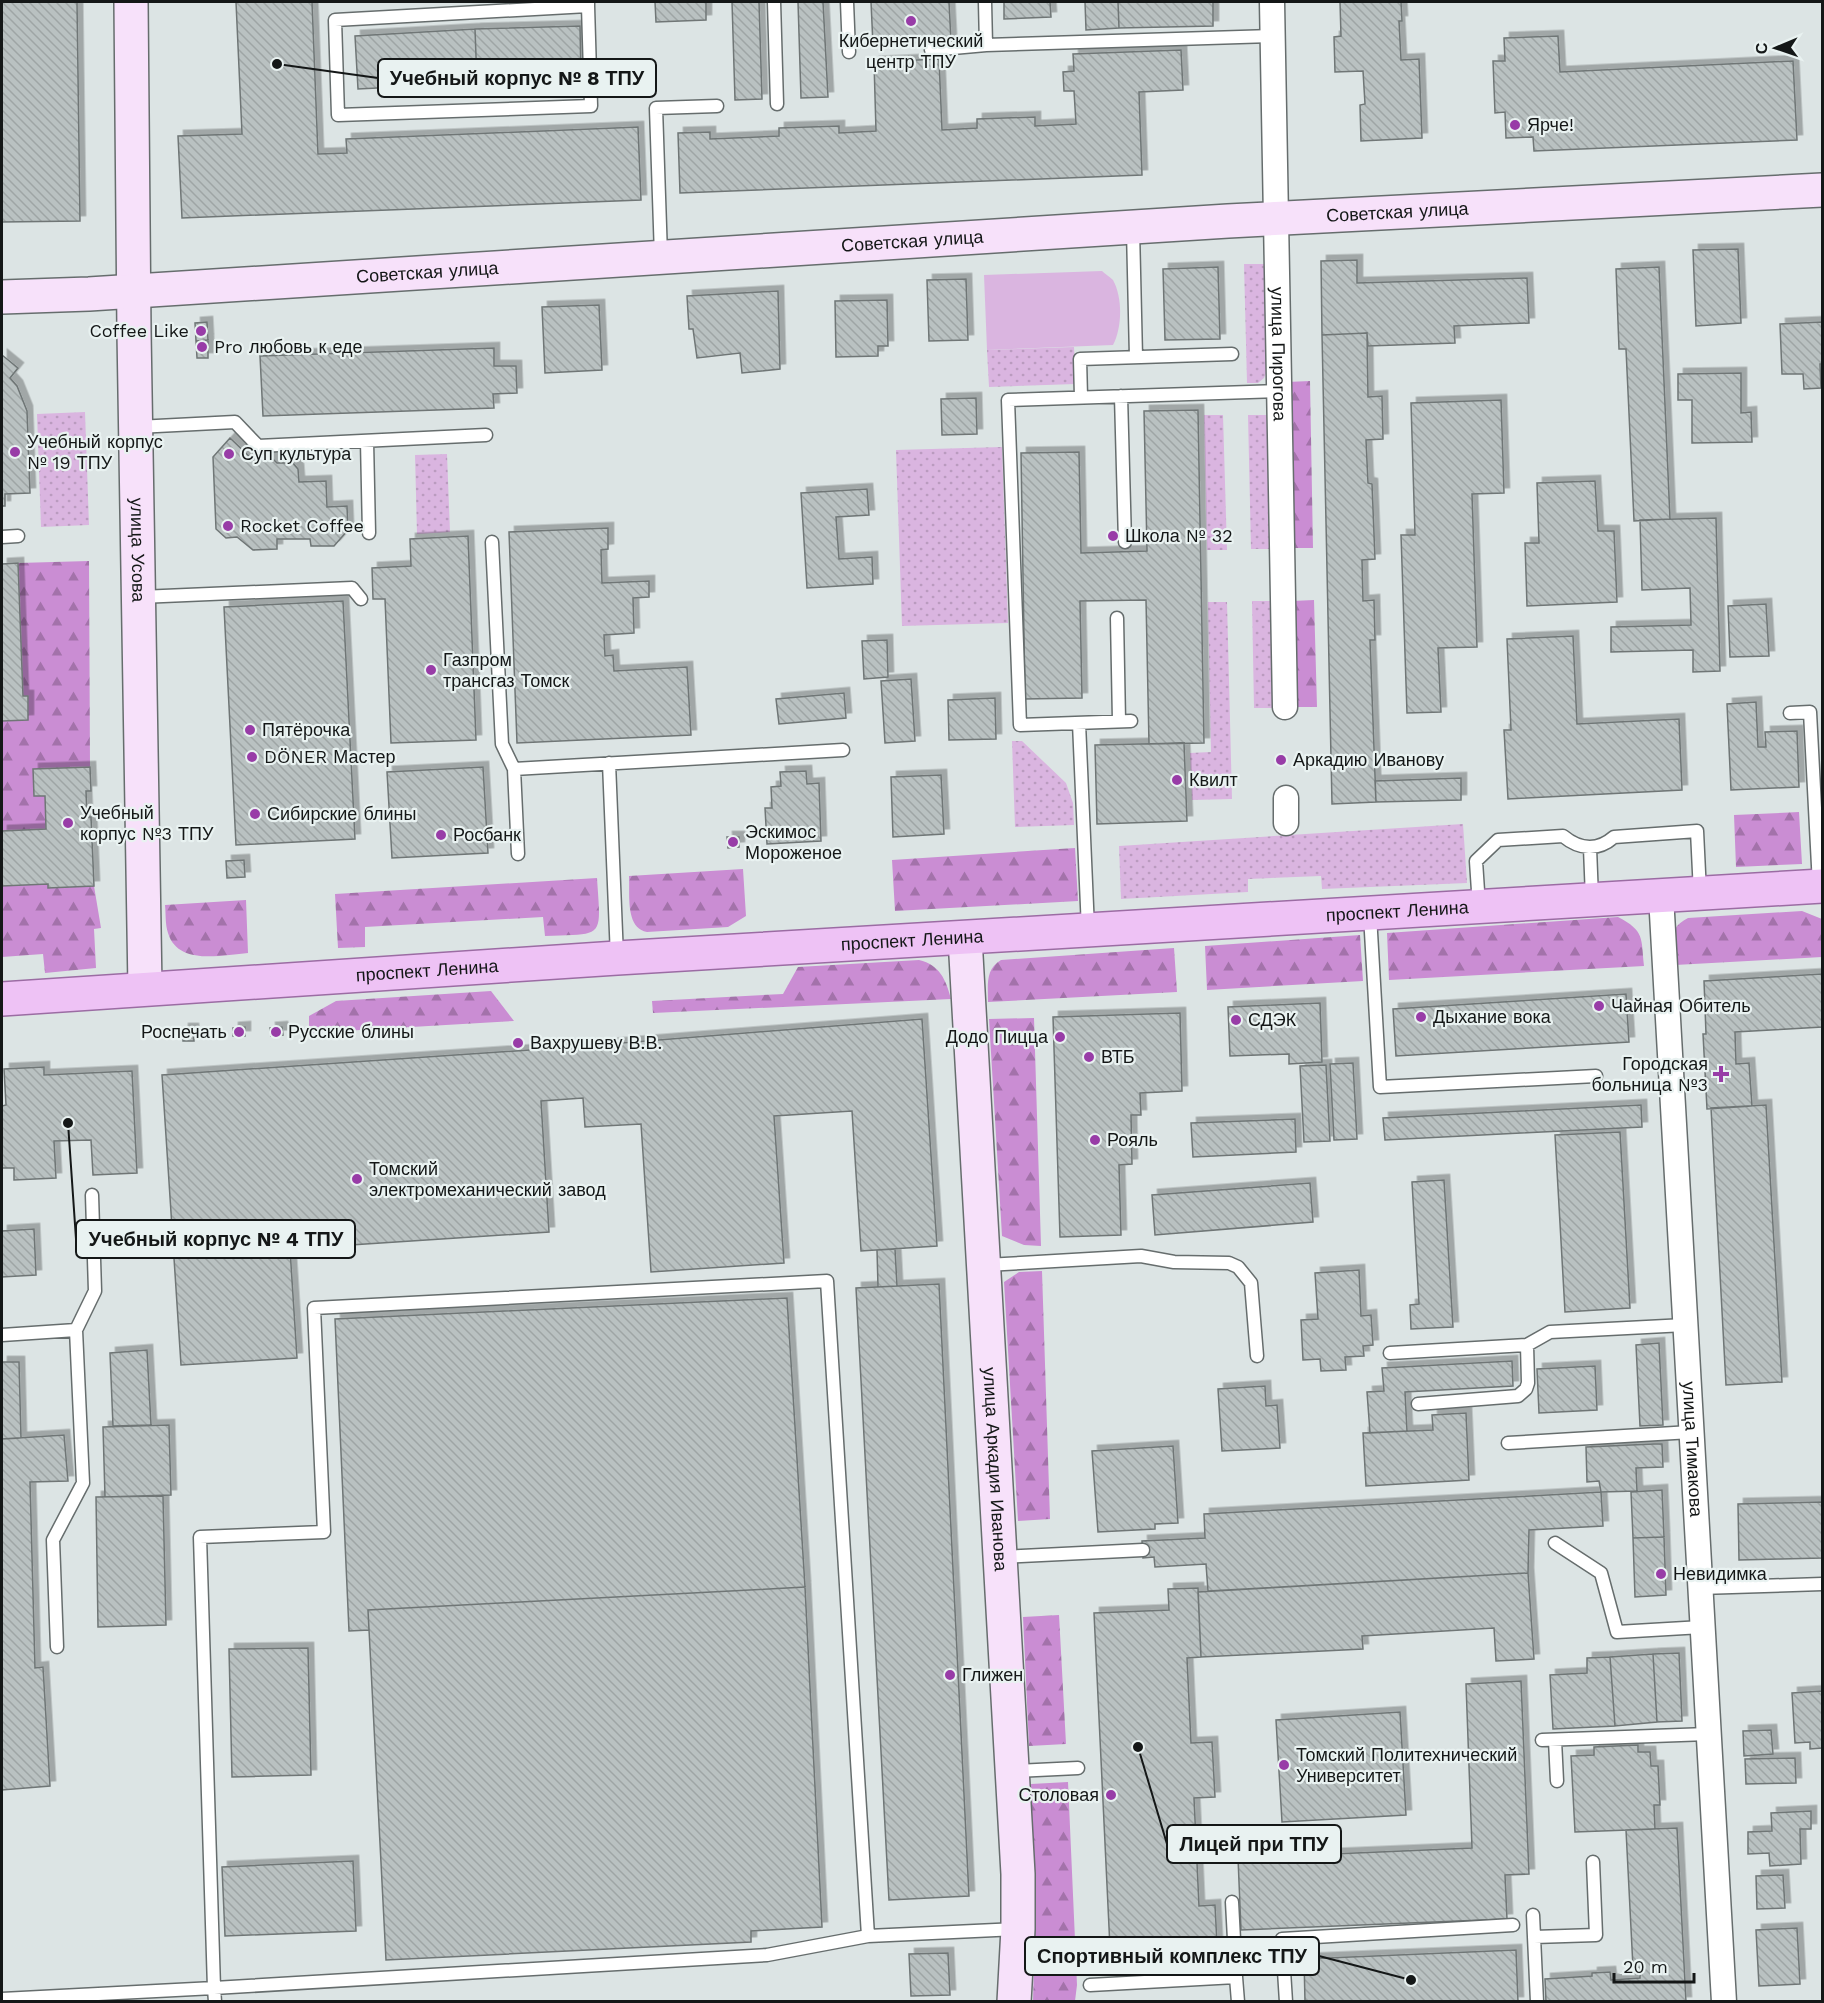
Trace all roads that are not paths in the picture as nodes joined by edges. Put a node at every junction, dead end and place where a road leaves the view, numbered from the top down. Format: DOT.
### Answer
graph roads {
  1 [pos="131,2"];
  2 [pos="774,2"];
  3 [pos="847,2"];
  4 [pos="985,2"];
  5 [pos="1272,2"];
  6 [pos="588,4"];
  7 [pos="1273,36"];
  8 [pos="987,45"];
  9 [pos="931,50"];
  10 [pos="849,52"];
  11 [pos="777,104"];
  12 [pos="717,106"];
  13 [pos="1822,190"];
  14 [pos="1277,219"];
  15 [pos="1133,227"];
  16 [pos="661,257"];
  17 [pos="135,291"];
  18 [pos="2,297"];
  19 [pos="1232,354"];
  20 [pos="1136,357"];
  21 [pos="1280,391"];
  22 [pos="1121,396"];
  23 [pos="1081,397"];
  24 [pos="136,427"];
  25 [pos="486,435"];
  26 [pos="367,441"];
  27 [pos="369,533"];
  28 [pos="18,536"];
  29 [pos="2,537"];
  30 [pos="492,542"];
  31 [pos="1125,542"];
  32 [pos="139,597"];
  33 [pos="361,599"];
  34 [pos="1117,618"];
  35 [pos="1285,707"];
  36 [pos="1790,713"];
  37 [pos="1079,723"];
  38 [pos="843,750"];
  39 [pos="609,763"];
  40 [pos="514,769"];
  41 [pos="1286,798"];
  42 [pos="1819,819"];
  43 [pos="1286,823"];
  44 [pos="1590,848"];
  45 [pos="518,854"];
  46 [pos="1821,886"];
  47 [pos="1700,893"];
  48 [pos="1661,896"];
  49 [pos="1593,900"];
  50 [pos="1479,907"];
  51 [pos="1370,913"];
  52 [pos="1088,930"];
  53 [pos="965,938"];
  54 [pos="617,958"];
  55 [pos="146,988"];
  56 [pos="2,999"];
  57 [pos="1596,1076"];
  58 [pos="92,1194"];
  59 [pos="984,1266"];
  60 [pos="1685,1325"];
  61 [pos="76,1330"];
  62 [pos="2,1335"];
  63 [pos="1527,1345"];
  64 [pos="1390,1353"];
  65 [pos="1257,1356"];
  66 [pos="1418,1404"];
  67 [pos="1691,1432"];
  68 [pos="1508,1443"];
  69 [pos="1555,1543"];
  70 [pos="1143,1550"];
  71 [pos="1001,1557"];
  72 [pos="1822,1584"];
  73 [pos="1700,1588"];
  74 [pos="1702,1627"];
  75 [pos="57,1647"];
  76 [pos="1708,1734"];
  77 [pos="1542,1740"];
  78 [pos="1555,1740"];
  79 [pos="1078,1768"];
  80 [pos="1013,1771"];
  81 [pos="1557,1781"];
  82 [pos="1593,1862"];
  83 [pos="1232,1902"];
  84 [pos="1533,1915"];
  85 [pos="1514,1925"];
  86 [pos="1018,1929"];
  87 [pos="868,1936"];
  88 [pos="1534,1937"];
  89 [pos="1236,1977"];
  90 [pos="1090,1985"];
  91 [pos="214,1988"];
  92 [pos="2,1999"];
  93 [pos="215,2001"];
  94 [pos="1014,2001"];
  95 [pos="1238,2001"];
  96 [pos="1286,2001"];
  97 [pos="1537,2001"];
  98 [pos="1724,2001"];
  1 -- 17 [label="street, улица Усова"];
  2 -- 11 [label="lane"];
  3 -- 10 [label="lane"];
  4 -- 8 [label="lane"];
  5 -- 7 [label="street, улица Пирогова"];
  6 -- 6 [label="lane"];
  7 -- 8 [label="lane"];
  7 -- 14 [label="street, улица Пирогова"];
  8 -- 9 [label="lane"];
  12 -- 16 [label="lane"];
  13 -- 14 [label="street, Советская улица"];
  14 -- 15 [label="street, Советская улица"];
  14 -- 21 [label="street, улица Пирогова"];
  15 -- 16 [label="street, Советская улица"];
  15 -- 20 [label="lane"];
  16 -- 17 [label="street, Советская улица"];
  17 -- 18 [label="street, Советская улица"];
  17 -- 24 [label="street, улица Усова"];
  19 -- 20 [label="lane"];
  20 -- 23 [label="lane"];
  21 -- 22 [label="lane"];
  21 -- 35 [label="street, улица Пирогова"];
  22 -- 23 [label="lane"];
  22 -- 31 [label="lane"];
  23 -- 37 [label="lane"];
  24 -- 26 [label="lane"];
  24 -- 32 [label="street, улица Усова"];
  25 -- 26 [label="lane"];
  26 -- 27 [label="lane"];
  28 -- 29 [label="lane"];
  30 -- 40 [label="lane"];
  32 -- 33 [label="lane"];
  32 -- 55 [label="street, улица Усова"];
  34 -- 37 [label="lane"];
  36 -- 42 [label="lane"];
  37 -- 52 [label="lane"];
  38 -- 39 [label="lane"];
  39 -- 40 [label="lane"];
  39 -- 54 [label="lane"];
  40 -- 45 [label="lane"];
  41 -- 43 [label="street"];
  42 -- 46 [label="lane"];
  44 -- 47 [label="lane"];
  44 -- 49 [label="lane"];
  44 -- 50 [label="lane"];
  46 -- 47 [label="main road, проспект Ленина"];
  47 -- 48 [label="main road, проспект Ленина"];
  48 -- 49 [label="main road, проспект Ленина"];
  48 -- 60 [label="street, улица Тимакова"];
  49 -- 50 [label="main road, проспект Ленина"];
  50 -- 51 [label="main road, проспект Ленина"];
  51 -- 52 [label="main road, проспект Ленина"];
  51 -- 57 [label="lane"];
  52 -- 53 [label="main road, проспект Ленина"];
  53 -- 54 [label="main road, проспект Ленина"];
  53 -- 59 [label="street, улица Аркадия Иванова"];
  54 -- 55 [label="main road, проспект Ленина"];
  55 -- 56 [label="main road, проспект Ленина"];
  58 -- 61 [label="lane"];
  59 -- 65 [label="lane"];
  59 -- 71 [label="street, улица Аркадия Иванова"];
  60 -- 63 [label="lane"];
  60 -- 67 [label="street, улица Тимакова"];
  61 -- 62 [label="lane"];
  61 -- 75 [label="lane"];
  63 -- 64 [label="lane"];
  63 -- 66 [label="lane"];
  67 -- 68 [label="lane"];
  67 -- 73 [label="street, улица Тимакова"];
  69 -- 74 [label="lane"];
  70 -- 71 [label="lane"];
  71 -- 80 [label="street, улица Аркадия Иванова"];
  72 -- 73 [label="lane"];
  73 -- 74 [label="street, улица Тимакова"];
  74 -- 76 [label="street, улица Тимакова"];
  76 -- 78 [label="lane"];
  76 -- 98 [label="street, улица Тимакова"];
  77 -- 78 [label="lane"];
  78 -- 81 [label="lane"];
  79 -- 80 [label="lane"];
  80 -- 86 [label="street, улица Аркадия Иванова"];
  82 -- 88 [label="lane"];
  83 -- 89 [label="lane"];
  84 -- 88 [label="lane"];
  85 -- 96 [label="lane"];
  86 -- 87 [label="lane"];
  86 -- 94 [label="street, улица Аркадия Иванова"];
  87 -- 91 [label="lane"];
  87 -- 91 [label="lane"];
  88 -- 97 [label="lane"];
  89 -- 90 [label="lane"];
  89 -- 95 [label="lane"];
  91 -- 92 [label="lane"];
  91 -- 93 [label="lane"];
}
